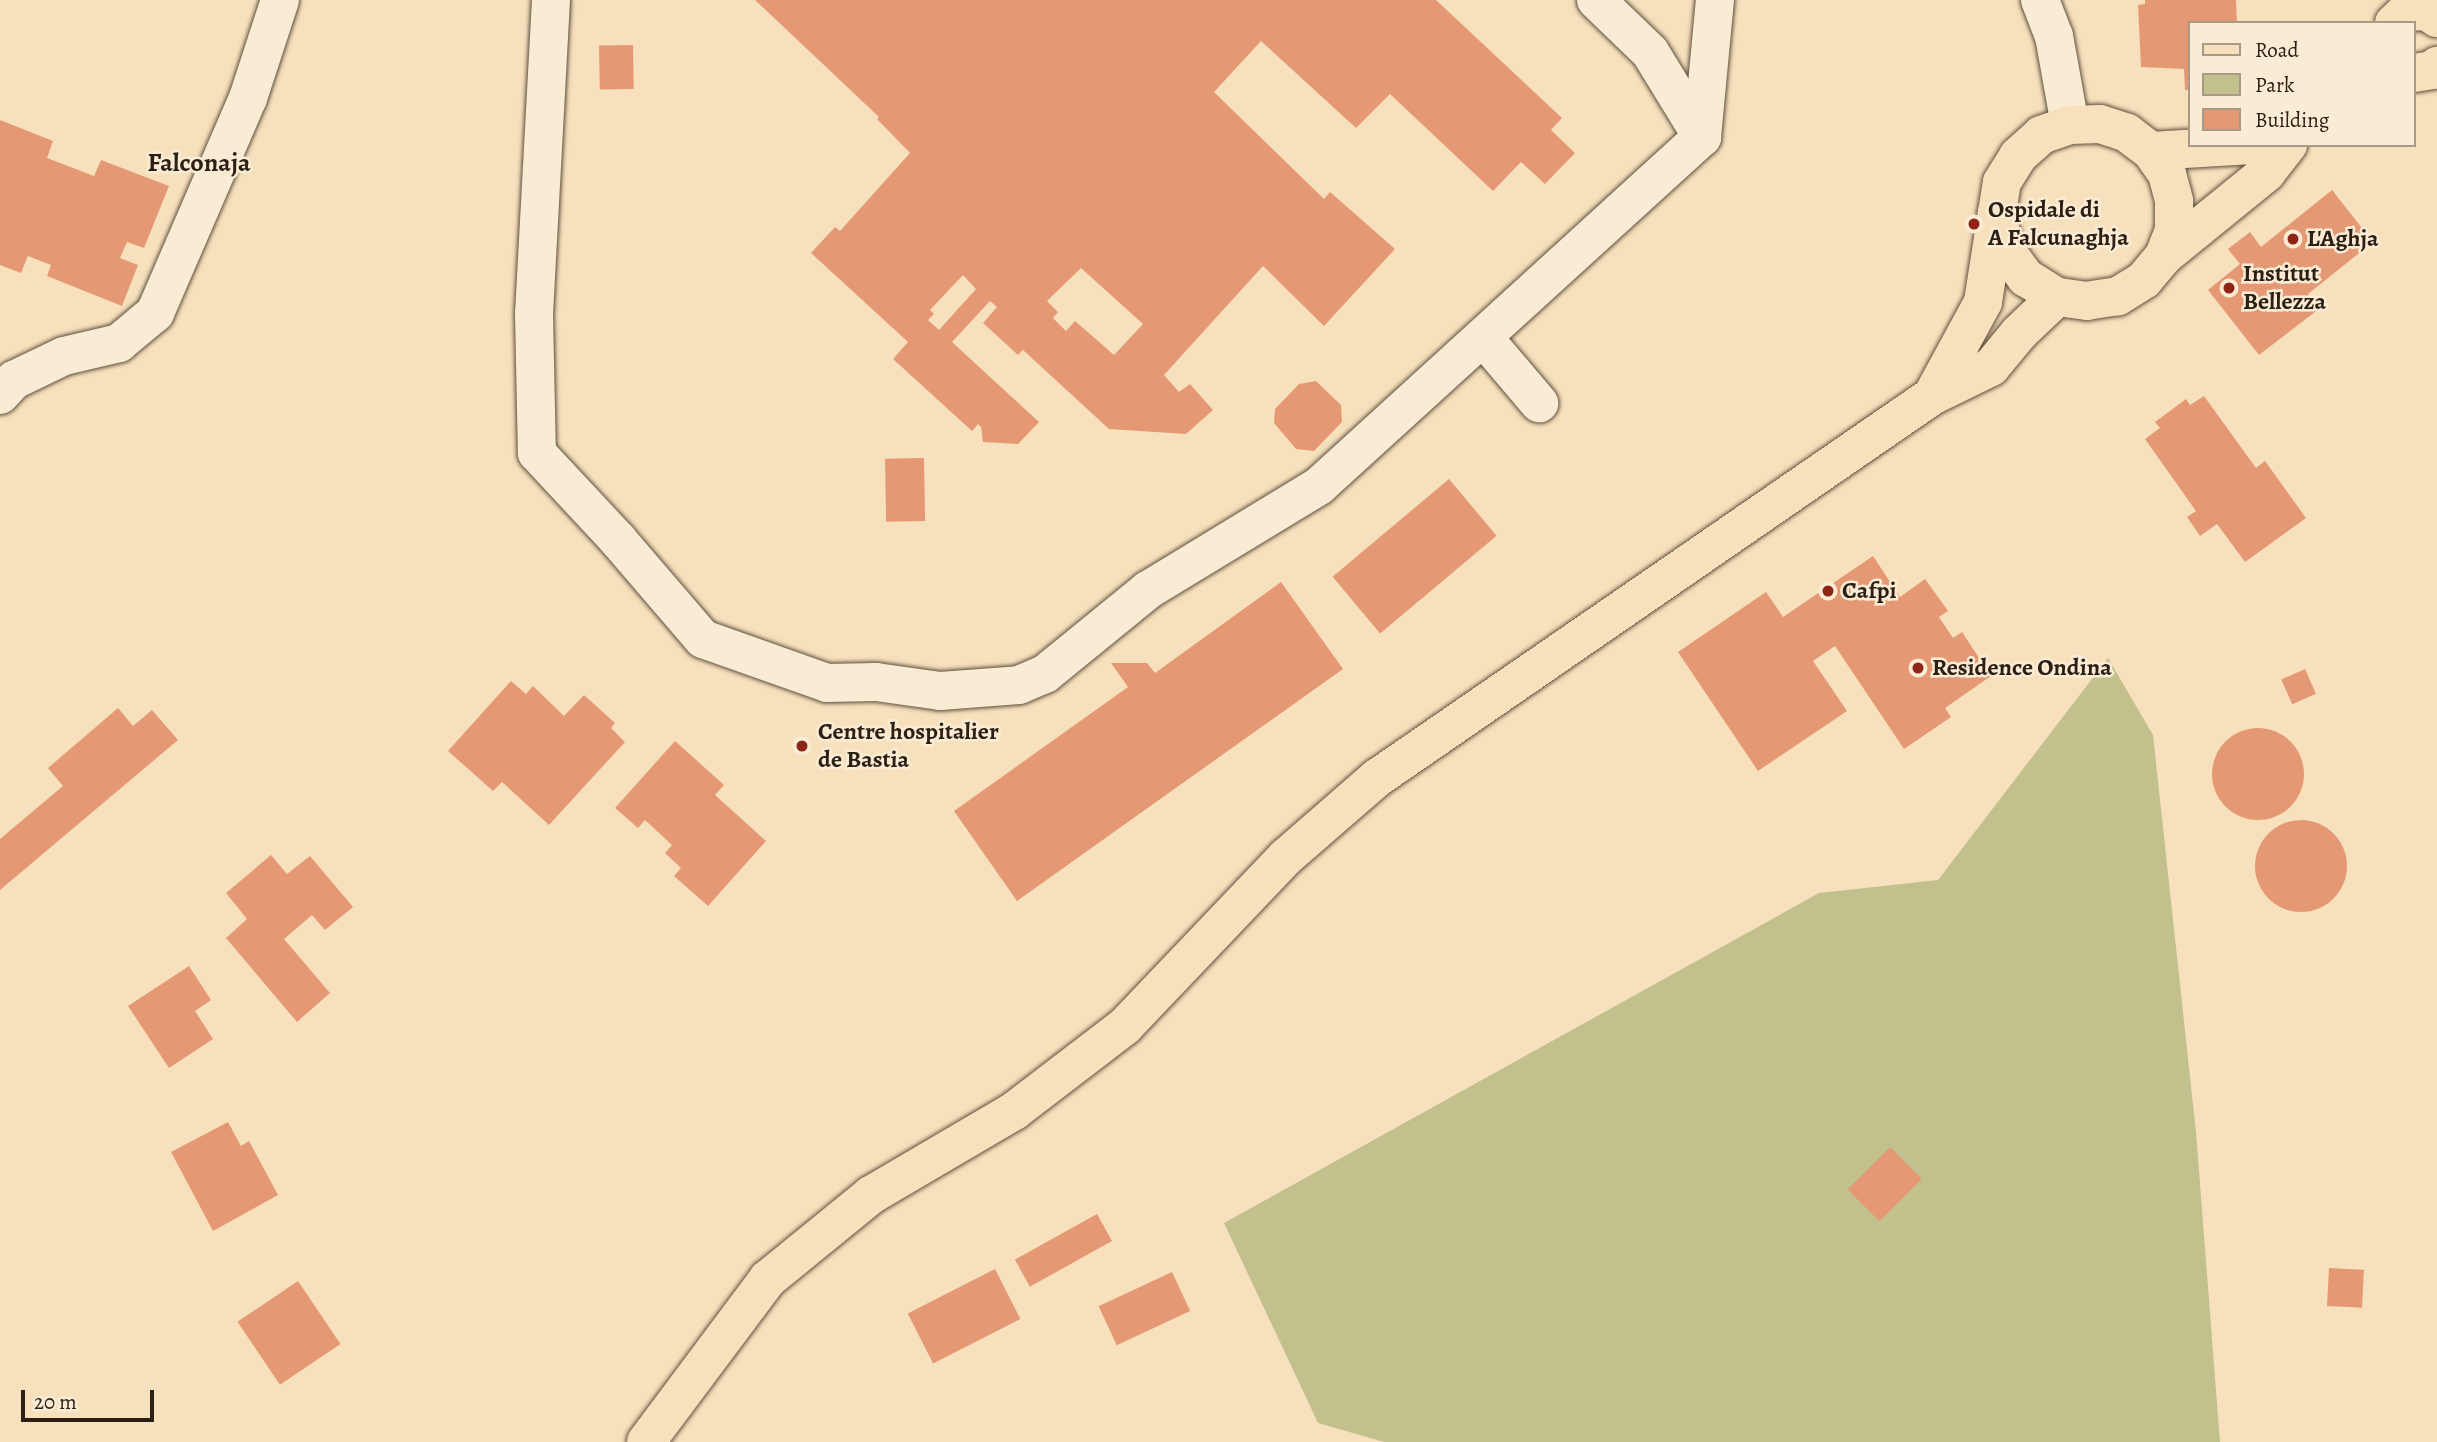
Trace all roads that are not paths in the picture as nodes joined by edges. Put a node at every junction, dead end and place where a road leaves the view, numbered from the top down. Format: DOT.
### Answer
graph roads {
  1 [pos="280,0"];
  2 [pos="551,0"];
  3 [pos="1597,0"];
  4 [pos="1715,0"];
  5 [pos="2040,0"];
  6 [pos="2070,125"];
  7 [pos="1702,137"];
  8 [pos="2218,147"];
  9 [pos="2286,147"];
  10 [pos="2151,151"];
  11 [pos="1997,213"];
  12 [pos="2164,256"];
  13 [pos="2057,297"];
  14 [pos="1483,337"];
  15 [pos="0,395"];
  16 [pos="1932,396"];
  17 [pos="1539,403"];
  18 [pos="646,1442"];
  1 -- 15 [label="street"];
  2 -- 14 [label="street"];
  3 -- 7 [label="street"];
  4 -- 7 [label="street"];
  5 -- 6 [label="street"];
  6 -- 10 [label="main road"];
  6 -- 11 [label="main road"];
  7 -- 14 [label="street"];
  8 -- 10 [label="main road"];
  9 -- 12 [label="main road"];
  10 -- 12 [label="main road"];
  11 -- 13 [label="main road"];
  11 -- 16 [label="main road"];
  12 -- 13 [label="main road"];
  13 -- 16 [label="main road"];
  14 -- 17 [label="street"];
  16 -- 18 [label="main road"];
}
